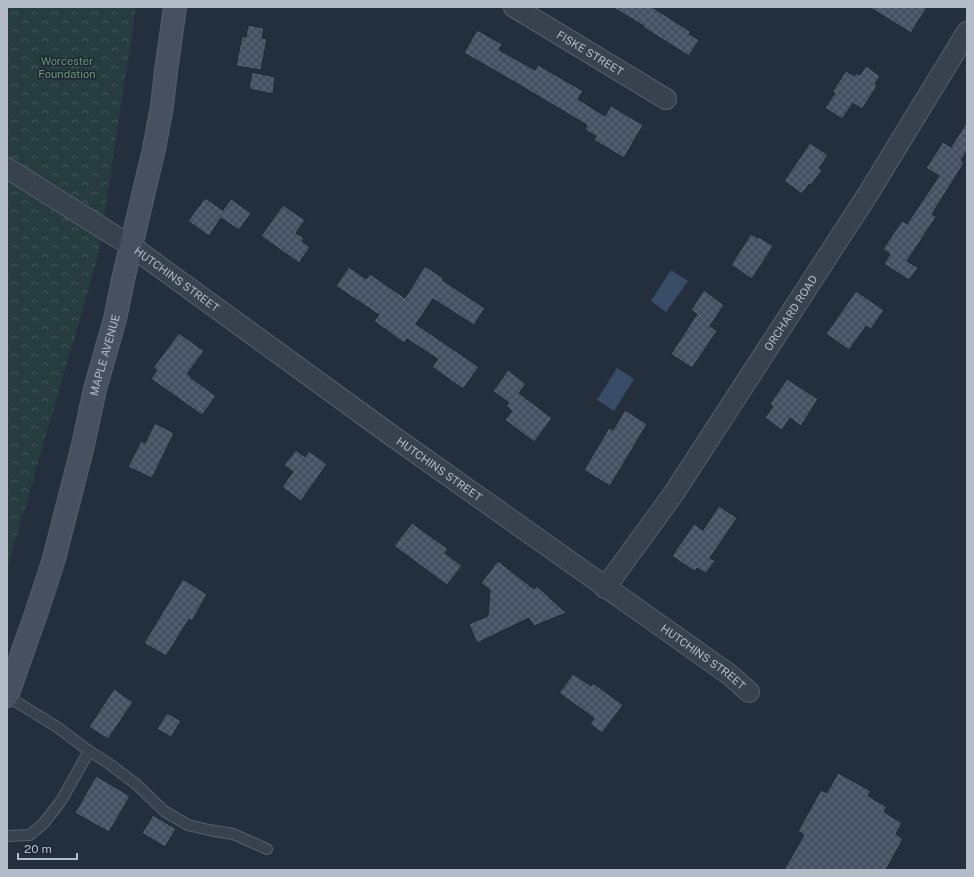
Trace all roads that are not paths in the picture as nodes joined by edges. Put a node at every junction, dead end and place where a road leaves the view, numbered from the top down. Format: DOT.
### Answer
graph roads {
  1 [pos="176,7"];
  2 [pos="514,7"];
  3 [pos="967,32"];
  4 [pos="666,99"];
  5 [pos="7,168"];
  6 [pos="131,246"];
  7 [pos="605,588"];
  8 [pos="748,692"];
  9 [pos="7,696"];
  10 [pos="89,751"];
  11 [pos="7,836"];
  12 [pos="267,849"];
  1 -- 6 [label="main road, MAPLE AVENUE"];
  2 -- 4 [label="street, FISKE STREET"];
  3 -- 7 [label="street, ORCHARD ROAD"];
  5 -- 6 [label="street, HUTCHINS STREET"];
  6 -- 7 [label="street, HUTCHINS STREET"];
  6 -- 9 [label="main road, MAPLE AVENUE"];
  7 -- 8 [label="street, HUTCHINS STREET"];
  9 -- 10 [label="lane"];
  10 -- 11 [label="lane"];
  10 -- 12 [label="lane"];
}
